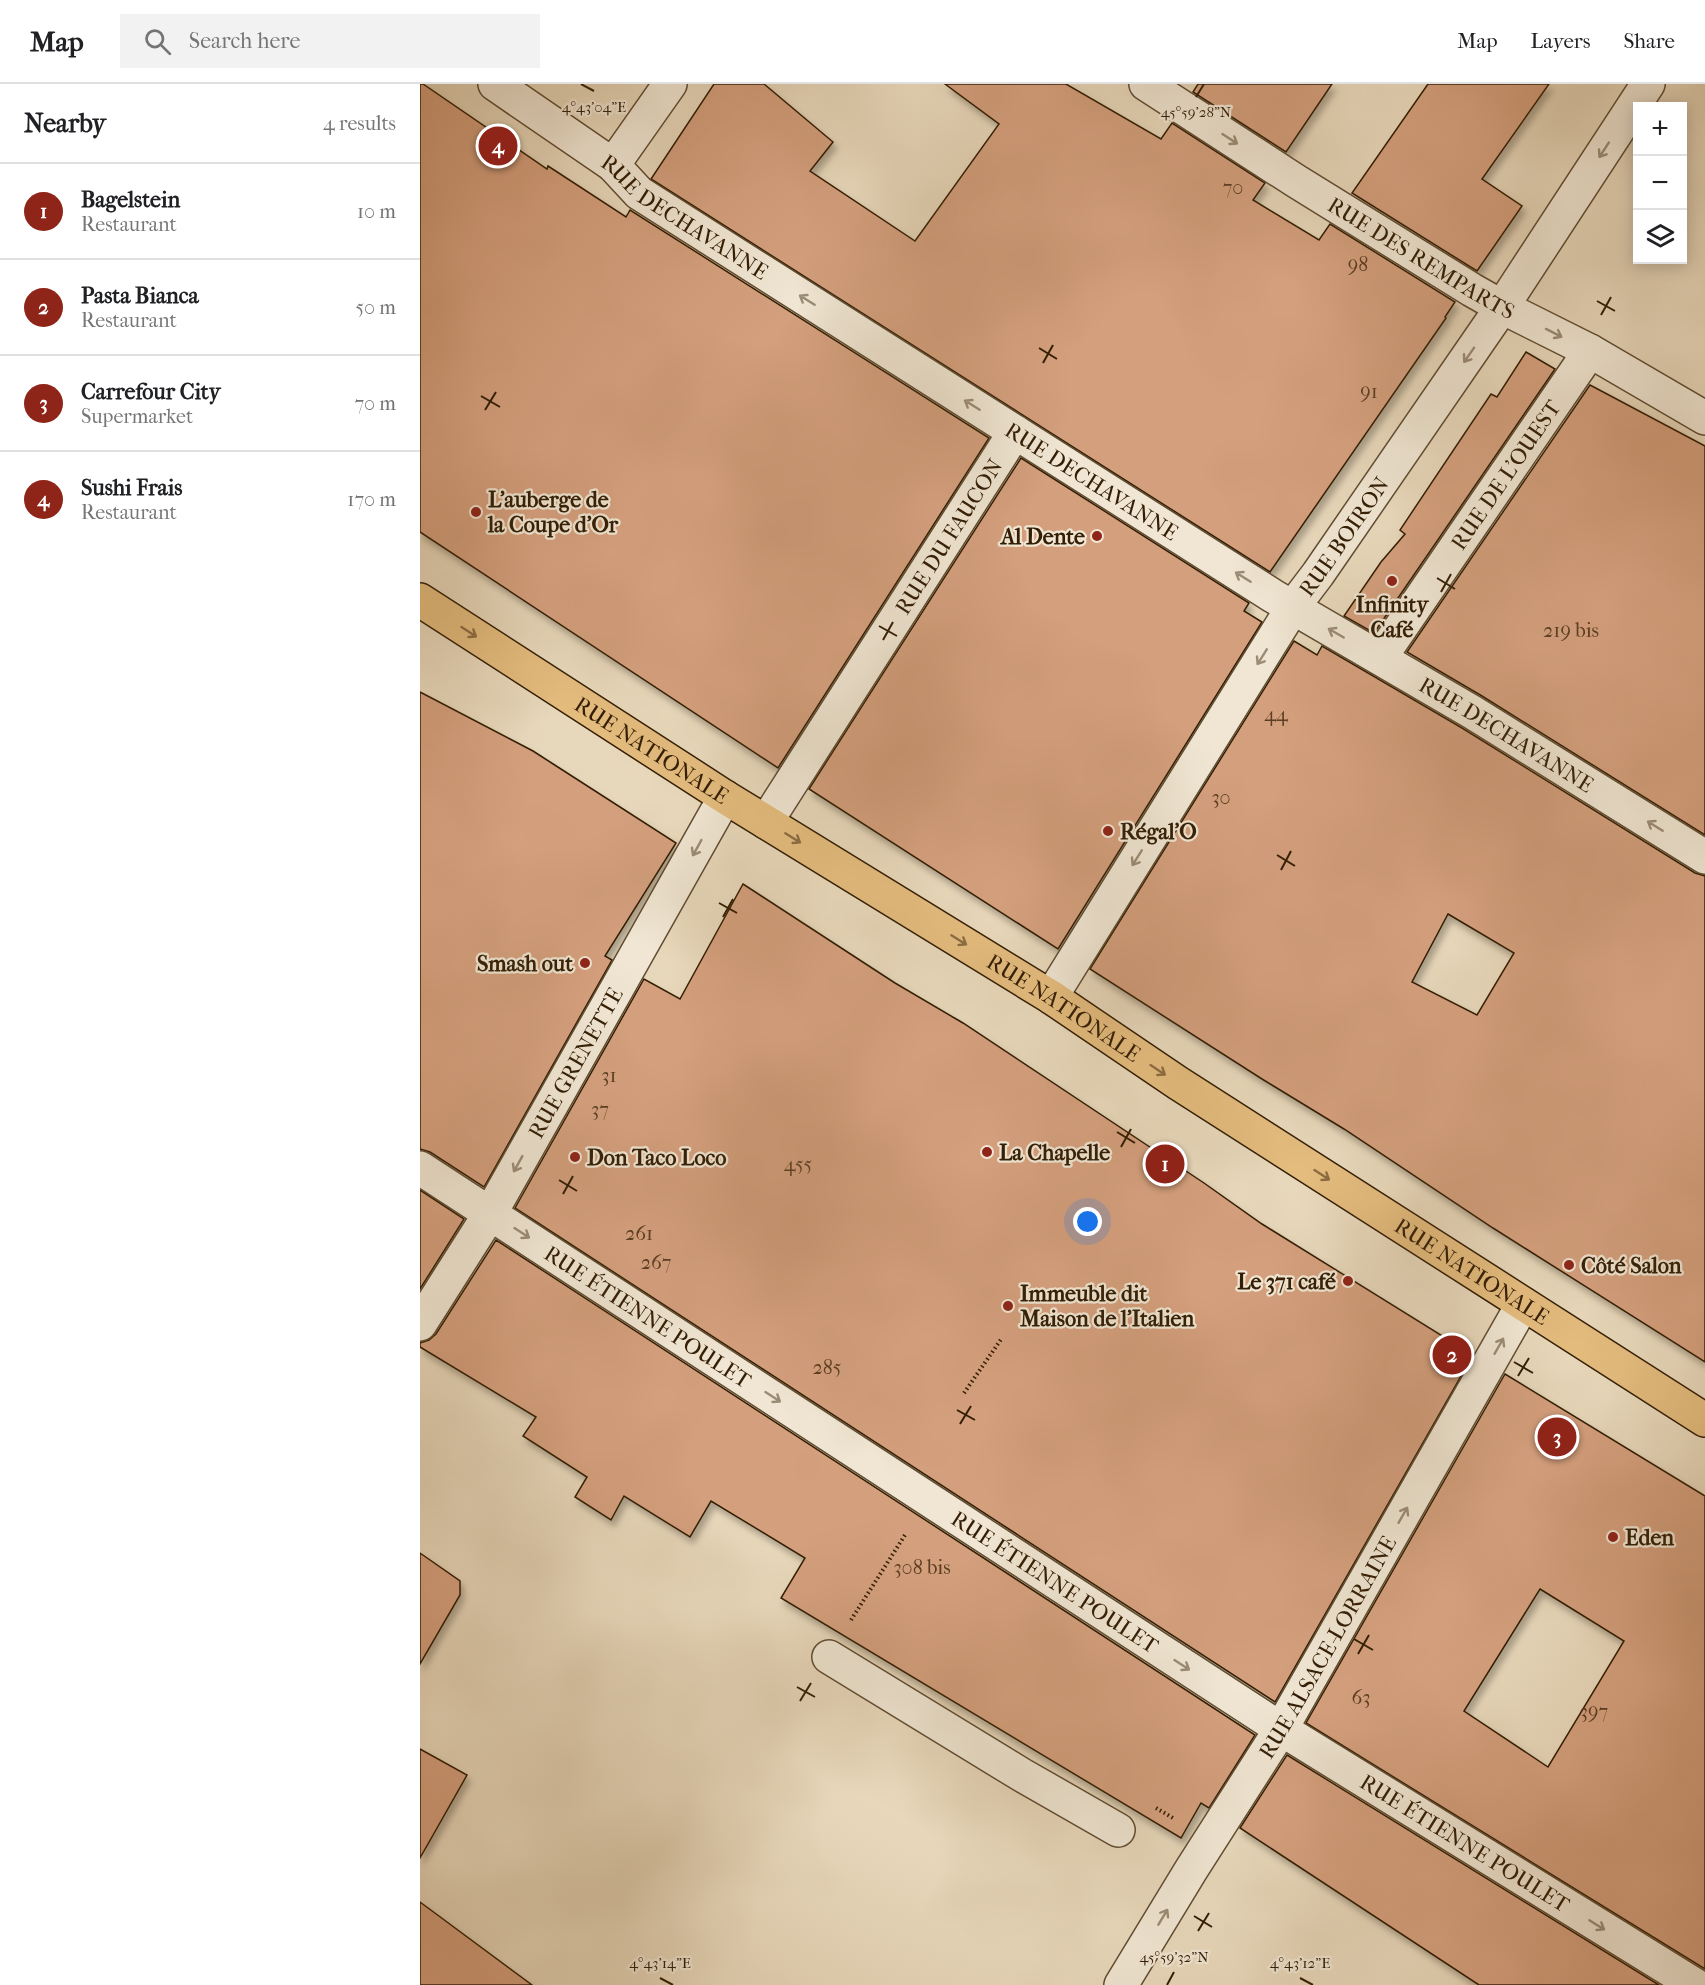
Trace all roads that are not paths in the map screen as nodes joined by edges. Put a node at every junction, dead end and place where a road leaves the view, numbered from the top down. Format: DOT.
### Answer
graph roads {
  1 [pos="495,84"];
  2 [pos="670,84"];
  3 [pos="1146,84"];
  4 [pos="1648,84"];
  5 [pos="613,165"];
  6 [pos="1502,307"];
  7 [pos="1590,351"];
  8 [pos="1705,418"];
  9 [pos="1015,432"];
  10 [pos="420,600"];
  11 [pos="1293,607"];
  12 [pos="1380,658"];
  13 [pos="725,797"];
  14 [pos="766,822"];
  15 [pos="1705,857"];
  16 [pos="1051,997"];
  17 [pos="420,1168"];
  18 [pos="491,1212"];
  19 [pos="1523,1304"];
  20 [pos="420,1324"];
  21 [pos="1705,1420"];
  22 [pos="829,1657"];
  23 [pos="1281,1730"];
  24 [pos="1118,1830"];
  25 [pos="1121,1985"];
  26 [pos="1695,1985"];
  1 -- 5 [label="street, RUE DECHAVANNE"];
  2 -- 5 [label="street"];
  3 -- 6 [label="street, RUE DES REMPARTS, one-way"];
  4 -- 6 [label="street, RUE BOIRON, one-way"];
  9 -- 5 [label="street, RUE DECHAVANNE, one-way"];
  6 -- 7 [label="street, RUE DES REMPARTS, one-way"];
  6 -- 11 [label="street, RUE BOIRON, one-way"];
  7 -- 8 [label="street, RUE DES REMPARTS"];
  7 -- 12 [label="street, RUE DE L'OUEST"];
  11 -- 9 [label="street, RUE DECHAVANNE, one-way"];
  9 -- 14 [label="street, RUE DU FAUCON"];
  10 -- 13 [label="main road, RUE NATIONALE, one-way"];
  12 -- 11 [label="street, RUE DECHAVANNE, one-way"];
  11 -- 16 [label="street, RUE BOIRON, one-way"];
  15 -- 12 [label="street, RUE DECHAVANNE, one-way"];
  13 -- 14 [label="main road, RUE NATIONALE"];
  13 -- 18 [label="street, RUE GRENETTE, one-way"];
  14 -- 16 [label="main road, RUE NATIONALE, one-way"];
  16 -- 19 [label="main road, RUE NATIONALE, one-way"];
  17 -- 18 [label="street, RUE ÉTIENNE POULET"];
  18 -- 20 [label="street, RUE GRENETTE"];
  18 -- 23 [label="street, RUE ÉTIENNE POULET, one-way"];
  19 -- 21 [label="main road, RUE NATIONALE"];
  23 -- 19 [label="street, RUE ALSACE-LORRAINE, one-way"];
  22 -- 24 [label="street"];
  25 -- 23 [label="street, RUE ALSACE-LORRAINE, one-way"];
  23 -- 26 [label="street, RUE ÉTIENNE POULET, one-way"];
}
